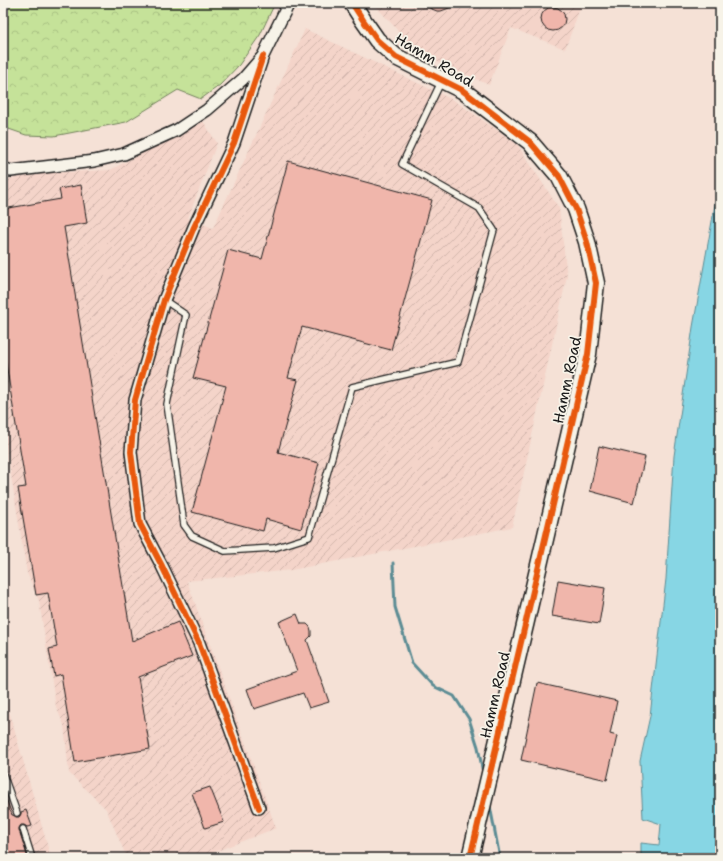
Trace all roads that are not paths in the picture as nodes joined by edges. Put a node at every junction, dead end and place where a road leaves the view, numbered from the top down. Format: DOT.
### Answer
graph roads {
  1 [pos="290,3"];
  2 [pos="352,3"];
  3 [pos="358,3"];
  4 [pos="363,20"];
  5 [pos="263,56"];
  6 [pos="442,80"];
  7 [pos="3,168"];
  8 [pos="164,300"];
  9 [pos="3,774"];
  10 [pos="259,808"];
  11 [pos="17,813"];
  12 [pos="23,829"];
  13 [pos="32,858"];
  14 [pos="470,858"];
  1 -- 5 [label="street"];
  2 -- 4 [label="main road, Hamm Road"];
  3 -- 4 [label="main road"];
  4 -- 6 [label="main road, Hamm Road"];
  5 -- 7 [label="street"];
  5 -- 8 [label="street"];
  6 -- 8 [label="lane"];
  6 -- 14 [label="main road, Hamm Road"];
  8 -- 10 [label="street"];
  9 -- 11 [label="lane"];
  12 -- 13 [label="lane"];
}
